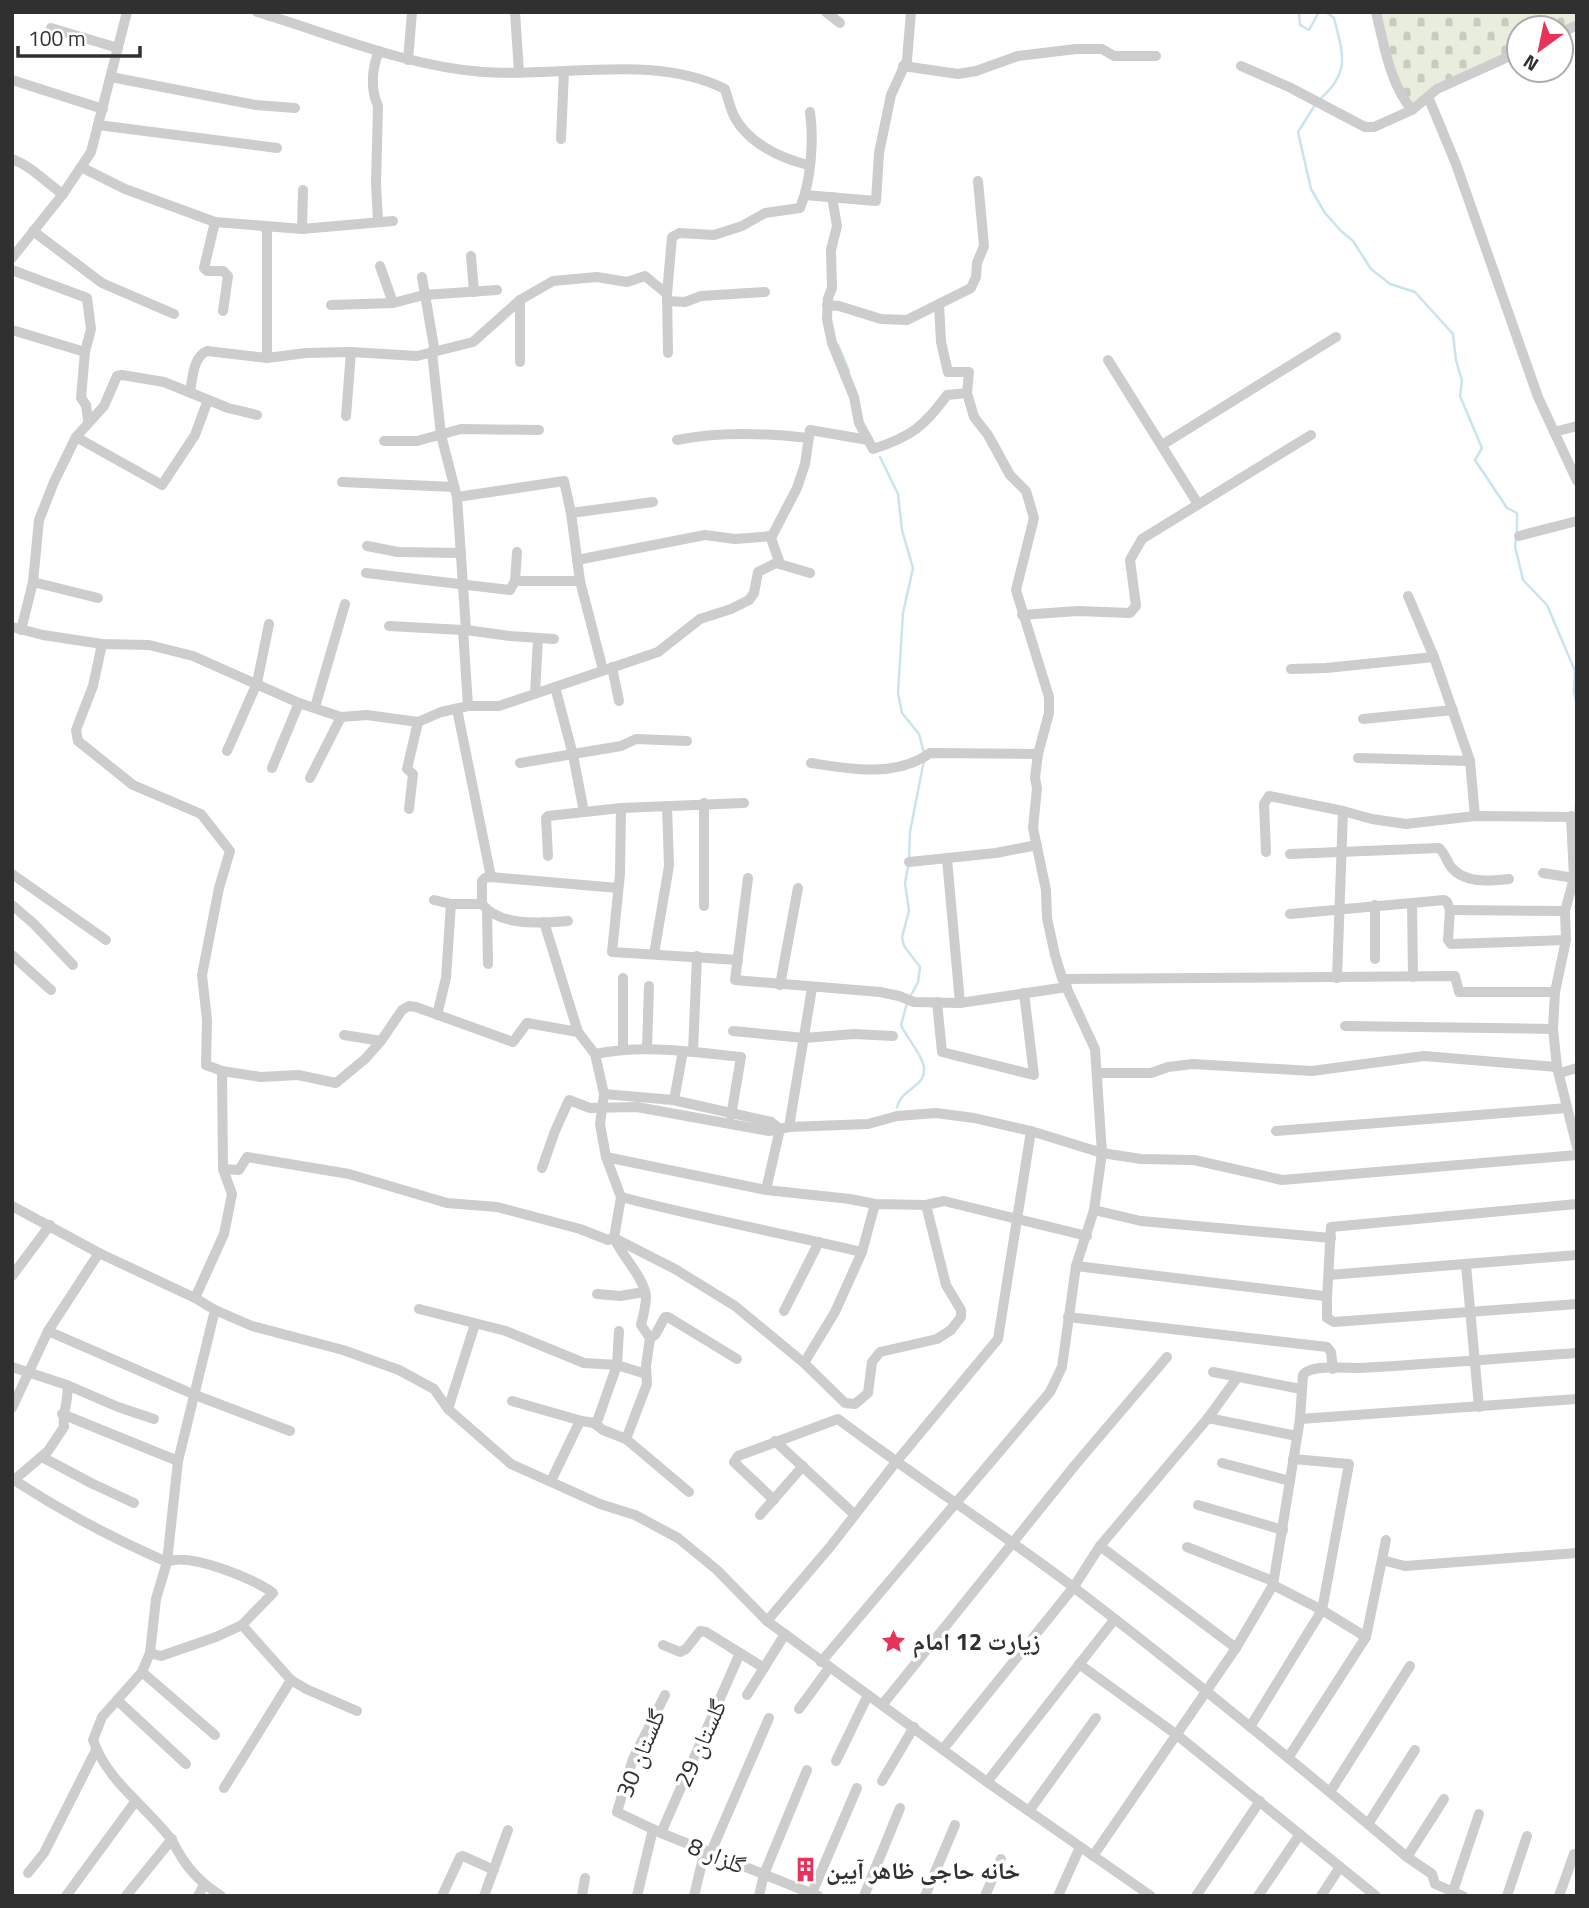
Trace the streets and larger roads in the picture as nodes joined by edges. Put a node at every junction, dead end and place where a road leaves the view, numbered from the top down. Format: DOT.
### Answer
graph roads {
  1 [pos="127,12"];
  2 [pos="257,12"];
  3 [pos="412,12"];
  4 [pos="515,12"];
  5 [pos="826,12"];
  6 [pos="911,12"];
  7 [pos="1376,12"];
  8 [pos="840,23"];
  9 [pos="51,28"];
  10 [pos="118,48"];
  11 [pos="379,51"];
  12 [pos="1156,56"];
  13 [pos="1505,58"];
  14 [pos="408,60"];
  15 [pos="1241,65"];
  16 [pos="903,66"];
  17 [pos="564,71"];
  18 [pos="519,72"];
  19 [pos="111,78"];
  20 [pos="12,80"];
  21 [pos="1429,99"];
  22 [pos="295,108"];
  23 [pos="103,109"];
  24 [pos="1412,110"];
  25 [pos="810,113"];
  26 [pos="98,125"];
  27 [pos="561,139"];
  28 [pos="277,148"];
  29 [pos="12,159"];
  30 [pos="808,165"];
  31 [pos="81,167"];
  32 [pos="978,181"];
  33 [pos="303,190"];
  34 [pos="63,194"];
  35 [pos="806,195"];
  36 [pos="832,197"];
  37 [pos="378,221"];
  38 [pos="393,221"];
  39 [pos="215,222"];
  40 [pos="265,228"];
  41 [pos="302,229"];
  42 [pos="33,231"];
  43 [pos="471,256"];
  44 [pos="12,258"];
  45 [pos="380,266"];
  46 [pos="12,270"];
  47 [pos="422,277"];
  48 [pos="497,290"];
  49 [pos="474,292"];
  50 [pos="765,292"];
  51 [pos="424,295"];
  52 [pos="667,297"];
  53 [pos="520,300"];
  54 [pos="393,303"];
  55 [pos="939,304"];
  56 [pos="331,305"];
  57 [pos="827,305"];
  58 [pos="223,311"];
  59 [pos="174,314"];
  60 [pos="12,330"];
  61 [pos="1336,337"];
  62 [pos="85,352"];
  63 [pos="351,352"];
  64 [pos="432,352"];
  65 [pos="668,353"];
  66 [pos="267,358"];
  67 [pos="1108,360"];
  68 [pos="520,362"];
  69 [pos="190,391"];
  70 [pos="967,393"];
  71 [pos="208,400"];
  72 [pos="257,415"];
  73 [pos="346,416"];
  74 [pos="88,421"];
  75 [pos="1577,426"];
  76 [pos="539,430"];
  77 [pos="1554,432"];
  78 [pos="441,435"];
  79 [pos="1311,435"];
  80 [pos="76,437"];
  81 [pos="808,438"];
  82 [pos="384,440"];
  83 [pos="677,440"];
  84 [pos="868,440"];
  85 [pos="1162,445"];
  86 [pos="1577,481"];
  87 [pos="342,482"];
  88 [pos="455,492"];
  89 [pos="653,502"];
  90 [pos="1198,504"];
  91 [pos="571,513"];
  92 [pos="1577,520"];
  93 [pos="772,536"];
  94 [pos="1519,536"];
  95 [pos="367,546"];
  96 [pos="517,552"];
  97 [pos="461,554"];
  98 [pos="577,560"];
  99 [pos="780,564"];
  100 [pos="366,572"];
  101 [pos="810,573"];
  102 [pos="515,581"];
  103 [pos="33,582"];
  104 [pos="580,582"];
  105 [pos="464,583"];
  106 [pos="1408,596"];
  107 [pos="98,598"];
  108 [pos="345,604"];
  109 [pos="1022,615"];
  110 [pos="269,624"];
  111 [pos="389,626"];
  112 [pos="16,629"];
  113 [pos="465,630"];
  114 [pos="538,638"];
  115 [pos="554,639"];
  116 [pos="102,644"];
  117 [pos="1434,657"];
  118 [pos="608,668"];
  119 [pos="1291,669"];
  120 [pos="257,683"];
  121 [pos="555,687"];
  122 [pos="535,694"];
  123 [pos="619,701"];
  124 [pos="299,703"];
  125 [pos="315,707"];
  126 [pos="463,708"];
  127 [pos="1453,710"];
  128 [pos="341,717"];
  129 [pos="1363,719"];
  130 [pos="418,722"];
  131 [pos="687,741"];
  132 [pos="228,751"];
  133 [pos="1038,754"];
  134 [pos="573,755"];
  135 [pos="1358,758"];
  136 [pos="1470,761"];
  137 [pos="520,763"];
  138 [pos="811,763"];
  139 [pos="272,768"];
  140 [pos="310,778"];
  141 [pos="704,803"];
  142 [pos="744,803"];
  143 [pos="667,806"];
  144 [pos="621,808"];
  145 [pos="410,809"];
  146 [pos="1343,811"];
  147 [pos="584,812"];
  148 [pos="1475,816"];
  149 [pos="1574,817"];
  150 [pos="1037,845"];
  151 [pos="1266,852"];
  152 [pos="1342,852"];
  153 [pos="1290,855"];
  154 [pos="548,856"];
  155 [pos="947,859"];
  156 [pos="909,862"];
  157 [pos="1543,873"];
  158 [pos="12,874"];
  159 [pos="491,877"];
  160 [pos="748,878"];
  161 [pos="1574,878"];
  162 [pos="1509,879"];
  163 [pos="618,888"];
  164 [pos="798,888"];
  165 [pos="434,900"];
  166 [pos="1412,903"];
  167 [pos="450,904"];
  168 [pos="12,905"];
  169 [pos="1375,905"];
  170 [pos="704,906"];
  171 [pos="485,907"];
  172 [pos="1341,908"];
  173 [pos="1450,910"];
  174 [pos="1564,911"];
  175 [pos="1290,914"];
  176 [pos="568,921"];
  177 [pos="544,922"];
  178 [pos="106,940"];
  179 [pos="1566,940"];
  180 [pos="654,954"];
  181 [pos="12,955"];
  182 [pos="697,956"];
  183 [pos="1375,959"];
  184 [pos="737,960"];
  185 [pos="73,964"];
  186 [pos="488,964"];
  187 [pos="1413,977"];
  188 [pos="623,978"];
  189 [pos="1337,978"];
  190 [pos="1065,983"];
  191 [pos="780,985"];
  192 [pos="649,986"];
  193 [pos="812,988"];
  194 [pos="51,990"];
  195 [pos="1555,992"];
  196 [pos="1024,993"];
  197 [pos="937,1003"];
  198 [pos="960,1003"];
  199 [pos="438,1015"];
  200 [pos="1345,1026"];
  201 [pos="1553,1029"];
  202 [pos="733,1031"];
  203 [pos="578,1032"];
  204 [pos="344,1035"];
  205 [pos="893,1036"];
  206 [pos="804,1038"];
  207 [pos="382,1041"];
  208 [pos="623,1048"];
  209 [pos="647,1049"];
  210 [pos="688,1052"];
  211 [pos="595,1054"];
  212 [pos="1577,1068"];
  213 [pos="1558,1070"];
  214 [pos="222,1071"];
  215 [pos="1097,1073"];
  216 [pos="604,1094"];
  217 [pos="673,1100"];
  218 [pos="602,1108"];
  219 [pos="1567,1108"];
  220 [pos="671,1112"];
  221 [pos="731,1112"];
  222 [pos="730,1124"];
  223 [pos="785,1128"];
  224 [pos="1276,1130"];
  225 [pos="1031,1131"];
  226 [pos="1575,1135"];
  227 [pos="1577,1147"];
  228 [pos="1102,1153"];
  229 [pos="1577,1155"];
  230 [pos="606,1157"];
  231 [pos="542,1168"];
  232 [pos="223,1169"];
  233 [pos="766,1189"];
  234 [pos="621,1196"];
  235 [pos="875,1204"];
  236 [pos="1577,1204"];
  237 [pos="926,1205"];
  238 [pos="12,1206"];
  239 [pos="1094,1210"];
  240 [pos="1016,1218"];
  241 [pos="50,1225"];
  242 [pos="1087,1236"];
  243 [pos="614,1238"];
  244 [pos="1331,1238"];
  245 [pos="819,1242"];
  246 [pos="99,1252"];
  247 [pos="862,1252"];
  248 [pos="1577,1255"];
  249 [pos="1466,1265"];
  250 [pos="1076,1266"];
  251 [pos="1329,1275"];
  252 [pos="12,1276"];
  253 [pos="644,1292"];
  254 [pos="597,1294"];
  255 [pos="195,1298"];
  256 [pos="1327,1298"];
  257 [pos="1577,1304"];
  258 [pos="419,1309"];
  259 [pos="215,1310"];
  260 [pos="784,1311"];
  261 [pos="1470,1312"];
  262 [pos="1068,1317"];
  263 [pos="475,1324"];
  264 [pos="48,1331"];
  265 [pos="619,1332"];
  266 [pos="650,1338"];
  267 [pos="1577,1353"];
  268 [pos="1167,1357"];
  269 [pos="737,1359"];
  270 [pos="1474,1360"];
  271 [pos="804,1363"];
  272 [pos="617,1364"];
  273 [pos="12,1367"];
  274 [pos="1334,1368"];
  275 [pos="27,1372"];
  276 [pos="1213,1372"];
  277 [pos="646,1374"];
  278 [pos="1237,1378"];
  279 [pos="67,1385"];
  280 [pos="1301,1389"];
  281 [pos="195,1395"];
  282 [pos="1577,1399"];
  283 [pos="512,1401"];
  284 [pos="1479,1407"];
  285 [pos="12,1408"];
  286 [pos="449,1409"];
  287 [pos="62,1414"];
  288 [pos="1208,1418"];
  289 [pos="154,1419"];
  290 [pos="1300,1419"];
  291 [pos="582,1421"];
  292 [pos="594,1423"];
  293 [pos="290,1432"];
  294 [pos="1297,1436"];
  295 [pos="626,1439"];
  296 [pos="775,1441"];
  297 [pos="42,1457"];
  298 [pos="1293,1459"];
  299 [pos="178,1461"];
  300 [pos="896,1462"];
  301 [pos="1222,1463"];
  302 [pos="803,1466"];
  303 [pos="551,1481"];
  304 [pos="1290,1481"];
  305 [pos="689,1492"];
  306 [pos="774,1500"];
  307 [pos="134,1503"];
  308 [pos="955,1504"];
  309 [pos="1198,1505"];
  310 [pos="855,1514"];
  311 [pos="760,1515"];
  312 [pos="1283,1530"];
  313 [pos="1386,1540"];
  314 [pos="1013,1543"];
  315 [pos="1100,1546"];
  316 [pos="1187,1547"];
  317 [pos="1577,1553"];
  318 [pos="1382,1560"];
  319 [pos="167,1562"];
  320 [pos="1273,1583"];
  321 [pos="1073,1588"];
  322 [pos="1322,1610"];
  323 [pos="1114,1620"];
  324 [pos="767,1621"];
  325 [pos="242,1625"];
  326 [pos="785,1634"];
  327 [pos="1366,1637"];
  328 [pos="663,1645"];
  329 [pos="1236,1648"];
  330 [pos="150,1653"];
  331 [pos="740,1653"];
  332 [pos="1079,1664"];
  333 [pos="825,1665"];
  334 [pos="1410,1666"];
  335 [pos="764,1668"];
  336 [pos="142,1672"];
  337 [pos="291,1680"];
  338 [pos="1206,1691"];
  339 [pos="664,1695"];
  340 [pos="747,1695"];
  341 [pos="868,1695"];
  342 [pos="117,1700"];
  343 [pos="883,1704"];
  344 [pos="799,1709"];
  345 [pos="357,1711"];
  346 [pos="769,1718"];
  347 [pos="1097,1718"];
  348 [pos="914,1727"];
  349 [pos="1250,1727"];
  350 [pos="215,1735"];
  351 [pos="1177,1735"];
  352 [pos="943,1749"];
  353 [pos="96,1750"];
  354 [pos="1415,1751"];
  355 [pos="1288,1758"];
  356 [pos="836,1761"];
  357 [pos="186,1764"];
  358 [pos="807,1770"];
  359 [pos="883,1781"];
  360 [pos="987,1782"];
  361 [pos="224,1788"];
  362 [pos="857,1788"];
  363 [pos="1330,1792"];
  364 [pos="1444,1799"];
  365 [pos="1260,1801"];
  366 [pos="135,1802"];
  367 [pos="900,1808"];
  368 [pos="1029,1811"];
  369 [pos="617,1812"];
  370 [pos="1479,1814"];
  371 [pos="1368,1824"];
  372 [pos="955,1825"];
  373 [pos="508,1830"];
  374 [pos="657,1831"];
  375 [pos="1300,1834"];
  376 [pos="1527,1836"];
  377 [pos="172,1839"];
  378 [pos="1080,1847"];
  379 [pos="708,1851"];
  380 [pos="1574,1854"];
  381 [pos="1093,1856"];
  382 [pos="1407,1857"];
  383 [pos="1001,1858"];
  384 [pos="1340,1867"];
  385 [pos="494,1870"];
  386 [pos="29,1873"];
  387 [pos="764,1874"];
  388 [pos="585,1878"];
  389 [pos="204,1885"];
  390 [pos="1452,1891"];
  391 [pos="815,1895"];
  392 [pos="66,1896"];
  393 [pos="126,1896"];
  394 [pos="198,1896"];
  395 [pos="221,1896"];
  396 [pos="442,1896"];
  397 [pos="484,1896"];
  398 [pos="582,1896"];
  399 [pos="638,1896"];
  400 [pos="694,1896"];
  401 [pos="759,1896"];
  402 [pos="864,1896"];
  403 [pos="925,1896"];
  404 [pos="985,1896"];
  405 [pos="1058,1896"];
  406 [pos="1151,1896"];
  407 [pos="1196,1896"];
  408 [pos="1258,1896"];
  409 [pos="1321,1896"];
  410 [pos="1376,1896"];
  411 [pos="1463,1896"];
  412 [pos="1507,1896"];
  413 [pos="1559,1896"];
  1 -- 10 [label="street"];
  2 -- 11 [label="street"];
  3 -- 14 [label="street"];
  4 -- 18 [label="street"];
  5 -- 8 [label="street"];
  6 -- 16 [label="street"];
  7 -- 24 [label="street"];
  9 -- 10 [label="street"];
  10 -- 19 [label="street"];
  11 -- 14 [label="street"];
  11 -- 37 [label="street"];
  12 -- 16 [label="street"];
  13 -- 21 [label="street"];
  14 -- 18 [label="street"];
  15 -- 24 [label="street"];
  16 -- 36 [label="street"];
  17 -- 18 [label="street"];
  17 -- 27 [label="street"];
  17 -- 30 [label="street"];
  19 -- 22 [label="street"];
  19 -- 23 [label="street"];
  20 -- 23 [label="street"];
  21 -- 24 [label="street"];
  21 -- 77 [label="street"];
  23 -- 26 [label="street"];
  25 -- 30 [label="street"];
  26 -- 28 [label="street"];
  26 -- 31 [label="street"];
  29 -- 34 [label="street"];
  30 -- 35 [label="street"];
  31 -- 34 [label="street"];
  31 -- 39 [label="street"];
  32 -- 55 [label="street"];
  33 -- 41 [label="street"];
  34 -- 42 [label="street"];
  35 -- 36 [label="street"];
  35 -- 52 [label="street"];
  36 -- 57 [label="street"];
  37 -- 38 [label="street"];
  37 -- 41 [label="street"];
  39 -- 40 [label="street"];
  39 -- 58 [label="street"];
  40 -- 41 [label="street"];
  40 -- 66 [label="street"];
  42 -- 44 [label="street"];
  42 -- 59 [label="street"];
  43 -- 49 [label="street"];
  45 -- 54 [label="street"];
  46 -- 62 [label="street"];
  47 -- 51 [label="street"];
  48 -- 49 [label="street"];
  49 -- 51 [label="street"];
  50 -- 52 [label="street"];
  51 -- 54 [label="street"];
  51 -- 64 [label="street"];
  52 -- 53 [label="street"];
  52 -- 65 [label="street"];
  53 -- 64 [label="street"];
  53 -- 68 [label="street"];
  54 -- 56 [label="street"];
  55 -- 57 [label="street"];
  55 -- 70 [label="street"];
  57 -- 84 [label="street"];
  60 -- 62 [label="street"];
  61 -- 85 [label="street"];
  62 -- 74 [label="street"];
  63 -- 64 [label="street"];
  63 -- 66 [label="street"];
  63 -- 73 [label="street"];
  64 -- 78 [label="street"];
  66 -- 69 [label="street"];
  67 -- 85 [label="street"];
  69 -- 71 [label="street"];
  69 -- 74 [label="street"];
  70 -- 84 [label="street"];
  70 -- 109 [label="street"];
  71 -- 72 [label="street"];
  71 -- 80 [label="street"];
  74 -- 80 [label="street"];
  75 -- 77 [label="street"];
  76 -- 78 [label="street"];
  77 -- 86 [label="street"];
  78 -- 82 [label="street"];
  78 -- 88 [label="street"];
  79 -- 90 [label="street"];
  80 -- 103 [label="street"];
  81 -- 83 [label="street"];
  81 -- 84 [label="street"];
  81 -- 93 [label="street"];
  85 -- 90 [label="street"];
  87 -- 88 [label="street"];
  88 -- 91 [label="street"];
  88 -- 97 [label="street"];
  89 -- 91 [label="street"];
  90 -- 109 [label="street"];
  91 -- 98 [label="street"];
  92 -- 94 [label="street"];
  93 -- 98 [label="street"];
  93 -- 99 [label="street"];
  95 -- 97 [label="street"];
  96 -- 102 [label="street"];
  97 -- 105 [label="street"];
  98 -- 104 [label="street"];
  99 -- 101 [label="street"];
  99 -- 118 [label="street"];
  100 -- 105 [label="street"];
  102 -- 104 [label="street"];
  102 -- 105 [label="street"];
  103 -- 107 [label="street"];
  103 -- 112 [label="street"];
  104 -- 118 [label="street"];
  105 -- 113 [label="street"];
  106 -- 117 [label="street"];
  108 -- 125 [label="street"];
  109 -- 133 [label="street"];
  110 -- 120 [label="street"];
  111 -- 113 [label="street"];
  112 -- 116 [label="street"];
  113 -- 114 [label="street"];
  113 -- 126 [label="street"];
  114 -- 115 [label="street"];
  114 -- 122 [label="street"];
  116 -- 120 [label="street"];
  116 -- 214 [label="street"];
  117 -- 119 [label="street"];
  117 -- 127 [label="street"];
  118 -- 121 [label="street"];
  118 -- 123 [label="street"];
  120 -- 124 [label="street"];
  120 -- 132 [label="street"];
  121 -- 122 [label="street"];
  121 -- 134 [label="street"];
  122 -- 126 [label="street"];
  124 -- 125 [label="street"];
  124 -- 139 [label="street"];
  125 -- 128 [label="street"];
  126 -- 130 [label="street"];
  126 -- 159 [label="street"];
  127 -- 129 [label="street"];
  127 -- 136 [label="street"];
  128 -- 130 [label="street"];
  128 -- 140 [label="street"];
  130 -- 145 [label="street"];
  131 -- 134 [label="street"];
  133 -- 138 [label="street"];
  133 -- 150 [label="street"];
  134 -- 137 [label="street"];
  134 -- 147 [label="street"];
  135 -- 136 [label="street"];
  136 -- 148 [label="street"];
  141 -- 142 [label="street"];
  141 -- 143 [label="street"];
  141 -- 170 [label="street"];
  143 -- 144 [label="street"];
  143 -- 180 [label="street"];
  144 -- 147 [label="street"];
  144 -- 163 [label="street"];
  146 -- 148 [label="street"];
  146 -- 151 [label="street"];
  146 -- 152 [label="street"];
  147 -- 154 [label="street"];
  148 -- 149 [label="street"];
  149 -- 161 [label="street"];
  150 -- 155 [label="street"];
  150 -- 190 [label="street"];
  152 -- 153 [label="street"];
  152 -- 162 [label="street"];
  152 -- 172 [label="street"];
  155 -- 156 [label="street"];
  155 -- 198 [label="street"];
  157 -- 161 [label="street"];
  158 -- 178 [label="street"];
  159 -- 163 [label="street"];
  159 -- 171 [label="street"];
  160 -- 184 [label="street"];
  161 -- 174 [label="street"];
  163 -- 180 [label="street"];
  164 -- 191 [label="street"];
  165 -- 167 [label="street"];
  166 -- 169 [label="street"];
  166 -- 173 [label="street"];
  166 -- 187 [label="street"];
  167 -- 171 [label="street"];
  167 -- 199 [label="street"];
  168 -- 185 [label="street"];
  169 -- 172 [label="street"];
  169 -- 183 [label="street"];
  171 -- 177 [label="street"];
  171 -- 186 [label="street"];
  172 -- 175 [label="street"];
  172 -- 189 [label="street"];
  173 -- 174 [label="street"];
  173 -- 179 [label="street"];
  174 -- 179 [label="street"];
  176 -- 177 [label="street"];
  177 -- 203 [label="street"];
  179 -- 195 [label="street"];
  180 -- 182 [label="street"];
  181 -- 194 [label="street"];
  182 -- 184 [label="street"];
  182 -- 210 [label="street"];
  184 -- 191 [label="street"];
  187 -- 189 [label="street"];
  187 -- 195 [label="street"];
  188 -- 208 [label="street"];
  189 -- 190 [label="street"];
  190 -- 196 [label="street"];
  190 -- 215 [label="street"];
  191 -- 193 [label="street"];
  192 -- 209 [label="street"];
  193 -- 197 [label="street"];
  193 -- 206 [label="street"];
  195 -- 201 [label="street"];
  196 -- 197 [label="street"];
  196 -- 198 [label="street"];
  197 -- 198 [label="street"];
  199 -- 203 [label="street"];
  199 -- 207 [label="street"];
  200 -- 201 [label="street"];
  201 -- 213 [label="street"];
  202 -- 206 [label="street"];
  203 -- 211 [label="street"];
  204 -- 207 [label="street"];
  205 -- 206 [label="street"];
  206 -- 223 [label="street"];
  207 -- 214 [label="street"];
  208 -- 209 [label="street"];
  208 -- 211 [label="street"];
  209 -- 210 [label="street"];
  210 -- 217 [label="street"];
  210 -- 221 [label="street"];
  211 -- 216 [label="street"];
  212 -- 213 [label="street"];
  213 -- 215 [label="street"];
  213 -- 219 [label="street"];
  214 -- 232 [label="street"];
  215 -- 228 [label="street"];
  216 -- 217 [label="street"];
  216 -- 218 [label="street"];
  217 -- 220 [label="street"];
  217 -- 221 [label="street"];
  218 -- 220 [label="street"];
  218 -- 230 [label="street"];
  218 -- 231 [label="street"];
  219 -- 224 [label="street"];
  219 -- 226 [label="street"];
  220 -- 222 [label="street"];
  221 -- 222 [label="street"];
  221 -- 223 [label="street"];
  222 -- 223 [label="street"];
  223 -- 225 [label="street"];
  223 -- 233 [label="street"];
  225 -- 228 [label="street"];
  225 -- 240 [label="street"];
  226 -- 227 [label="street"];
  228 -- 229 [label="street"];
  228 -- 239 [label="street"];
  230 -- 233 [label="street"];
  230 -- 234 [label="street"];
  232 -- 243 [label="street"];
  232 -- 255 [label="street"];
  233 -- 235 [label="street"];
  234 -- 243 [label="street"];
  234 -- 245 [label="street"];
  235 -- 237 [label="street"];
  235 -- 247 [label="street"];
  236 -- 244 [label="street"];
  237 -- 240 [label="street"];
  237 -- 271 [label="street"];
  238 -- 241 [label="street"];
  239 -- 242 [label="street"];
  239 -- 244 [label="street"];
  240 -- 242 [label="street"];
  240 -- 300 [label="street"];
  241 -- 246 [label="street"];
  241 -- 252 [label="street"];
  242 -- 250 [label="street"];
  243 -- 253 [label="street"];
  243 -- 271 [label="street"];
  244 -- 251 [label="street"];
  245 -- 247 [label="street"];
  245 -- 260 [label="street"];
  246 -- 255 [label="street"];
  246 -- 264 [label="street"];
  247 -- 271 [label="street"];
  248 -- 249 [label="street"];
  249 -- 251 [label="street"];
  249 -- 261 [label="street"];
  250 -- 256 [label="street"];
  250 -- 262 [label="street"];
  251 -- 256 [label="street"];
  253 -- 254 [label="street"];
  253 -- 266 [label="street"];
  255 -- 259 [label="street"];
  256 -- 261 [label="street"];
  257 -- 261 [label="street"];
  258 -- 263 [label="street"];
  259 -- 281 [label="street"];
  259 -- 286 [label="street"];
  261 -- 270 [label="street"];
  262 -- 274 [label="street"];
  262 -- 308 [label="street"];
  263 -- 272 [label="street"];
  263 -- 286 [label="street"];
  264 -- 275 [label="street"];
  264 -- 281 [label="street"];
  265 -- 272 [label="street"];
  266 -- 269 [label="street"];
  266 -- 277 [label="street"];
  267 -- 270 [label="street"];
  268 -- 314 [label="street"];
  270 -- 274 [label="street"];
  270 -- 284 [label="street"];
  272 -- 277 [label="street"];
  272 -- 292 [label="street"];
  273 -- 275 [label="street"];
  274 -- 280 [label="street"];
  275 -- 279 [label="street"];
  275 -- 285 [label="street"];
  276 -- 278 [label="street"];
  277 -- 295 [label="street"];
  278 -- 280 [label="street"];
  278 -- 288 [label="street"];
  279 -- 287 [label="street"];
  279 -- 289 [label="street"];
  280 -- 290 [label="street"];
  281 -- 293 [label="street"];
  281 -- 299 [label="street"];
  282 -- 284 [label="street"];
  283 -- 291 [label="street"];
  284 -- 290 [label="street"];
  286 -- 303 [label="street"];
  287 -- 297 [label="street"];
  287 -- 299 [label="street"];
  288 -- 294 [label="street"];
  288 -- 315 [label="street"];
  290 -- 294 [label="street"];
  291 -- 292 [label="street"];
  291 -- 303 [label="street"];
  292 -- 295 [label="street"];
  294 -- 298 [label="street"];
  295 -- 305 [label="street"];
  296 -- 300 [label="street"];
  296 -- 302 [label="street"];
  296 -- 306 [label="street"];
  297 -- 307 [label="street"];
  297 -- 319 [label="street"];
  298 -- 304 [label="street"];
  298 -- 322 [label="street"];
  299 -- 319 [label="street"];
  300 -- 308 [label="street"];
  300 -- 310 [label="street"];
  301 -- 304 [label="street"];
  302 -- 306 [label="street"];
  302 -- 310 [label="street"];
  303 -- 324 [label="street"];
  304 -- 312 [label="street"];
  306 -- 311 [label="street"];
  308 -- 314 [label="street"];
  308 -- 333 [label="street"];
  309 -- 312 [label="street"];
  310 -- 324 [label="street"];
  312 -- 320 [label="street"];
  313 -- 318 [label="street"];
  314 -- 321 [label="street"];
  314 -- 343 [label="street"];
  315 -- 321 [label="street"];
  315 -- 329 [label="street"];
  316 -- 320 [label="street"];
  317 -- 318 [label="street"];
  318 -- 327 [label="street"];
  319 -- 325 [label="street"];
  319 -- 330 [label="street"];
  320 -- 322 [label="street"];
  320 -- 329 [label="street"];
  321 -- 323 [label="street"];
  321 -- 352 [label="street"];
  322 -- 327 [label="street"];
  322 -- 349 [label="street"];
  323 -- 332 [label="street"];
  323 -- 338 [label="street"];
  324 -- 326 [label="street"];
  325 -- 330 [label="street"];
  325 -- 337 [label="street"];
  326 -- 333 [label="street"];
  326 -- 335 [label="street"];
  327 -- 355 [label="street"];
  328 -- 331 [label="street"];
  329 -- 338 [label="street"];
  330 -- 336 [label="street"];
  331 -- 335 [label="street"];
  331 -- 374 [label="street, گلستان 29"];
  332 -- 351 [label="street"];
  332 -- 360 [label="street"];
  333 -- 341 [label="street"];
  333 -- 344 [label="street"];
  334 -- 363 [label="street"];
  335 -- 340 [label="street"];
  336 -- 342 [label="street"];
  336 -- 350 [label="street"];
  337 -- 345 [label="street"];
  337 -- 361 [label="street"];
  338 -- 349 [label="street"];
  338 -- 351 [label="street"];
  339 -- 369 [label="street, گلستان 30"];
  341 -- 343 [label="street"];
  341 -- 356 [label="street"];
  342 -- 353 [label="street"];
  342 -- 357 [label="street"];
  343 -- 348 [label="street"];
  346 -- 379 [label="street"];
  347 -- 368 [label="street"];
  348 -- 352 [label="street"];
  348 -- 359 [label="street"];
  349 -- 355 [label="street"];
  351 -- 365 [label="street"];
  351 -- 381 [label="street"];
  352 -- 360 [label="street"];
  353 -- 366 [label="street"];
  353 -- 386 [label="street"];
  354 -- 371 [label="street"];
  355 -- 363 [label="street"];
  358 -- 387 [label="street"];
  360 -- 368 [label="street"];
  362 -- 391 [label="street"];
  363 -- 371 [label="street"];
  364 -- 382 [label="street"];
  365 -- 375 [label="street"];
  365 -- 407 [label="street"];
  366 -- 377 [label="street"];
  366 -- 392 [label="street"];
  367 -- 402 [label="street"];
  368 -- 378 [label="street"];
  369 -- 374 [label="street, گلزار 8"];
  370 -- 390 [label="street"];
  371 -- 382 [label="street"];
  372 -- 403 [label="street"];
  373 -- 385 [label="street"];
  374 -- 379 [label="street, گلزار 8"];
  374 -- 399 [label="street, گلستان 29"];
  375 -- 384 [label="street"];
  375 -- 408 [label="street"];
  376 -- 412 [label="street"];
  377 -- 389 [label="street"];
  377 -- 393 [label="street"];
  378 -- 381 [label="street"];
  378 -- 405 [label="street"];
  379 -- 387 [label="street, گلزار 8"];
  379 -- 400 [label="street"];
  380 -- 413 [label="street"];
  381 -- 406 [label="street"];
  382 -- 390 [label="street"];
  383 -- 404 [label="street"];
  384 -- 409 [label="street"];
  384 -- 410 [label="street"];
  385 -- 396 [label="street"];
  385 -- 397 [label="street"];
  387 -- 391 [label="street, گلزار 8"];
  387 -- 401 [label="street"];
  388 -- 398 [label="street"];
  389 -- 394 [label="street"];
  389 -- 395 [label="street"];
  390 -- 411 [label="street"];
}
